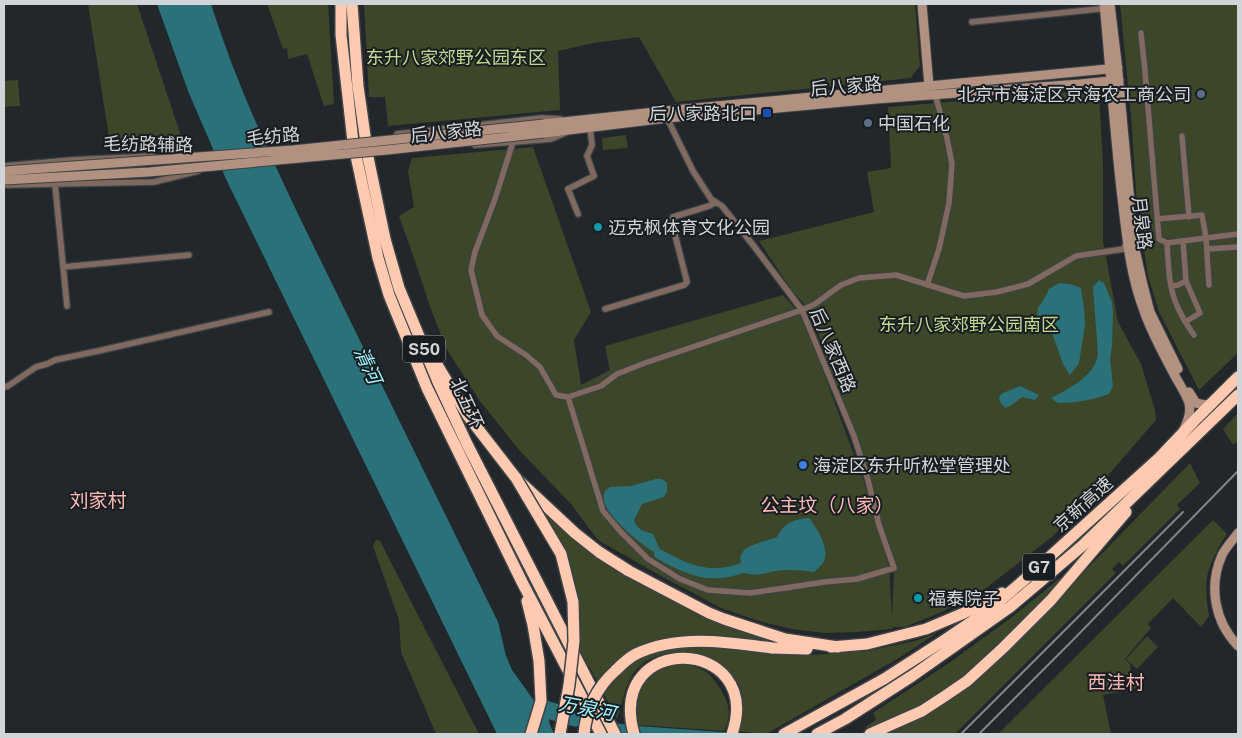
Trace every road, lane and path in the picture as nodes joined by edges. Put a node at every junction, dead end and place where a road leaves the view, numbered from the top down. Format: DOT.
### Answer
graph roads {
  1 [pos="340,4"];
  2 [pos="352,4"];
  3 [pos="922,4"];
  4 [pos="1110,4"];
  5 [pos="1102,6"];
  6 [pos="972,22"];
  7 [pos="1141,33"];
  8 [pos="1114,68"];
  9 [pos="1114,81"];
  10 [pos="928,86"];
  11 [pos="935,94"];
  12 [pos="667,118"];
  13 [pos="576,125"];
  14 [pos="590,127"];
  15 [pos="544,128"];
  16 [pos="1182,136"];
  17 [pos="513,142"];
  18 [pos="292,154"];
  19 [pos="4,166"];
  20 [pos="201,170"];
  21 [pos="4,171"];
  22 [pos="4,180"];
  23 [pos="4,184"];
  24 [pos="56,184"];
  25 [pos="716,202"];
  26 [pos="578,214"];
  27 [pos="1189,217"];
  28 [pos="1157,219"];
  29 [pos="1238,234"];
  30 [pos="1206,238"];
  31 [pos="1127,239"];
  32 [pos="1183,241"];
  33 [pos="1167,243"];
  34 [pos="1238,248"];
  35 [pos="1207,250"];
  36 [pos="189,255"];
  37 [pos="63,267"];
  38 [pos="1186,281"];
  39 [pos="927,285"];
  40 [pos="1209,285"];
  41 [pos="1171,286"];
  42 [pos="67,306"];
  43 [pos="605,308"];
  44 [pos="802,310"];
  45 [pos="269,312"];
  46 [pos="1185,322"];
  47 [pos="418,332"];
  48 [pos="1194,335"];
  49 [pos="1238,377"];
  50 [pos="4,388"];
  51 [pos="1238,395"];
  52 [pos="568,397"];
  53 [pos="1212,403"];
  54 [pos="1181,434"];
  55 [pos="1159,472"];
  56 [pos="516,478"];
  57 [pos="1238,533"];
  58 [pos="1024,580"];
  59 [pos="522,582"];
  60 [pos="1238,646"];
  61 [pos="838,647"];
  62 [pos="531,734"];
  63 [pos="560,734"];
  64 [pos="584,734"];
  65 [pos="601,734"];
  66 [pos="614,734"];
  67 [pos="634,734"];
  68 [pos="732,734"];
  69 [pos="784,734"];
  70 [pos="817,734"];
  71 [pos="870,734"];
  1 -- 59 [label="highway, 北五环 / S50"];
  2 -- 47 [label="highway, 北五环 / S50"];
  3 -- 10 [label="main road"];
  4 -- 8 [label="main road, 月泉路"];
  5 -- 6 [label="street"];
  5 -- 8 [label="main road, 月泉路"];
  7 -- 28 [label="street"];
  8 -- 9 [label="main road, 月泉路"];
  8 -- 10 [label="main road, 后八家路"];
  9 -- 11 [label="main road, 后八家路"];
  9 -- 31 [label="main road, 月泉路"];
  9 -- 53 [label="main road, 月泉路"];
  10 -- 13 [label="main road, 后八家路"];
  11 -- 12 [label="main road, 后八家路"];
  11 -- 39 [label="street"];
  12 -- 14 [label="main road, 后八家路"];
  12 -- 25 [label="street, 后八家西路"];
  13 -- 14 [label="main road, 后八家路"];
  13 -- 15 [label="main road, 后八家路"];
  13 -- 17 [label="street, 后八家路"];
  13 -- 17 [label="street, 后八家路"];
  14 -- 26 [label="street"];
  15 -- 21 [label="main road, 毛纺路, bridge"];
  15 -- 22 [label="main road, 毛纺路, bridge"];
  16 -- 27 [label="street"];
  17 -- 52 [label="street"];
  18 -- 19 [label="street, 毛纺路辅路, bridge"];
  20 -- 24 [label="street, 毛纺路辅路"];
  23 -- 24 [label="street, 毛纺路辅路"];
  24 -- 37 [label="street"];
  25 -- 43 [label="street"];
  25 -- 44 [label="street, 后八家西路"];
  27 -- 28 [label="street"];
  27 -- 30 [label="street"];
  28 -- 33 [label="street"];
  29 -- 30 [label="street"];
  30 -- 32 [label="street"];
  30 -- 35 [label="street"];
  31 -- 39 [label="street"];
  31 -- 54 [label="main road, 月泉路"];
  32 -- 33 [label="street"];
  32 -- 38 [label="street"];
  33 -- 41 [label="street"];
  34 -- 35 [label="street"];
  35 -- 40 [label="street"];
  36 -- 37 [label="street"];
  37 -- 42 [label="street"];
  38 -- 41 [label="street"];
  38 -- 46 [label="street"];
  39 -- 44 [label="street"];
  41 -- 46 [label="street"];
  44 -- 52 [label="street"];
  44 -- 52 [label="street, 后八家西路"];
  45 -- 50 [label="street"];
  46 -- 48 [label="street"];
  47 -- 56 [label="highway"];
  47 -- 66 [label="highway, 北五环 / S50"];
  49 -- 53 [label="highway, 京新高速 / G7"];
  51 -- 55 [label="highway, 京新高速 / G7"];
  53 -- 54 [label="highway, 京新高速 / G7"];
  54 -- 58 [label="highway, 京新高速 / G7"];
  55 -- 70 [label="highway, 京新高速 / G7"];
  55 -- 71 [label="highway"];
  56 -- 61 [label="highway, bridge"];
  56 -- 63 [label="highway, bridge"];
  57 -- 60 [label="main road"];
  58 -- 61 [label="highway"];
  58 -- 69 [label="highway, 京新高速 / G7"];
  59 -- 62 [label="highway"];
  59 -- 65 [label="highway, 北五环 / S50, bridge"];
  61 -- 64 [label="highway, bridge"];
  67 -- 68 [label="highway"];
}
